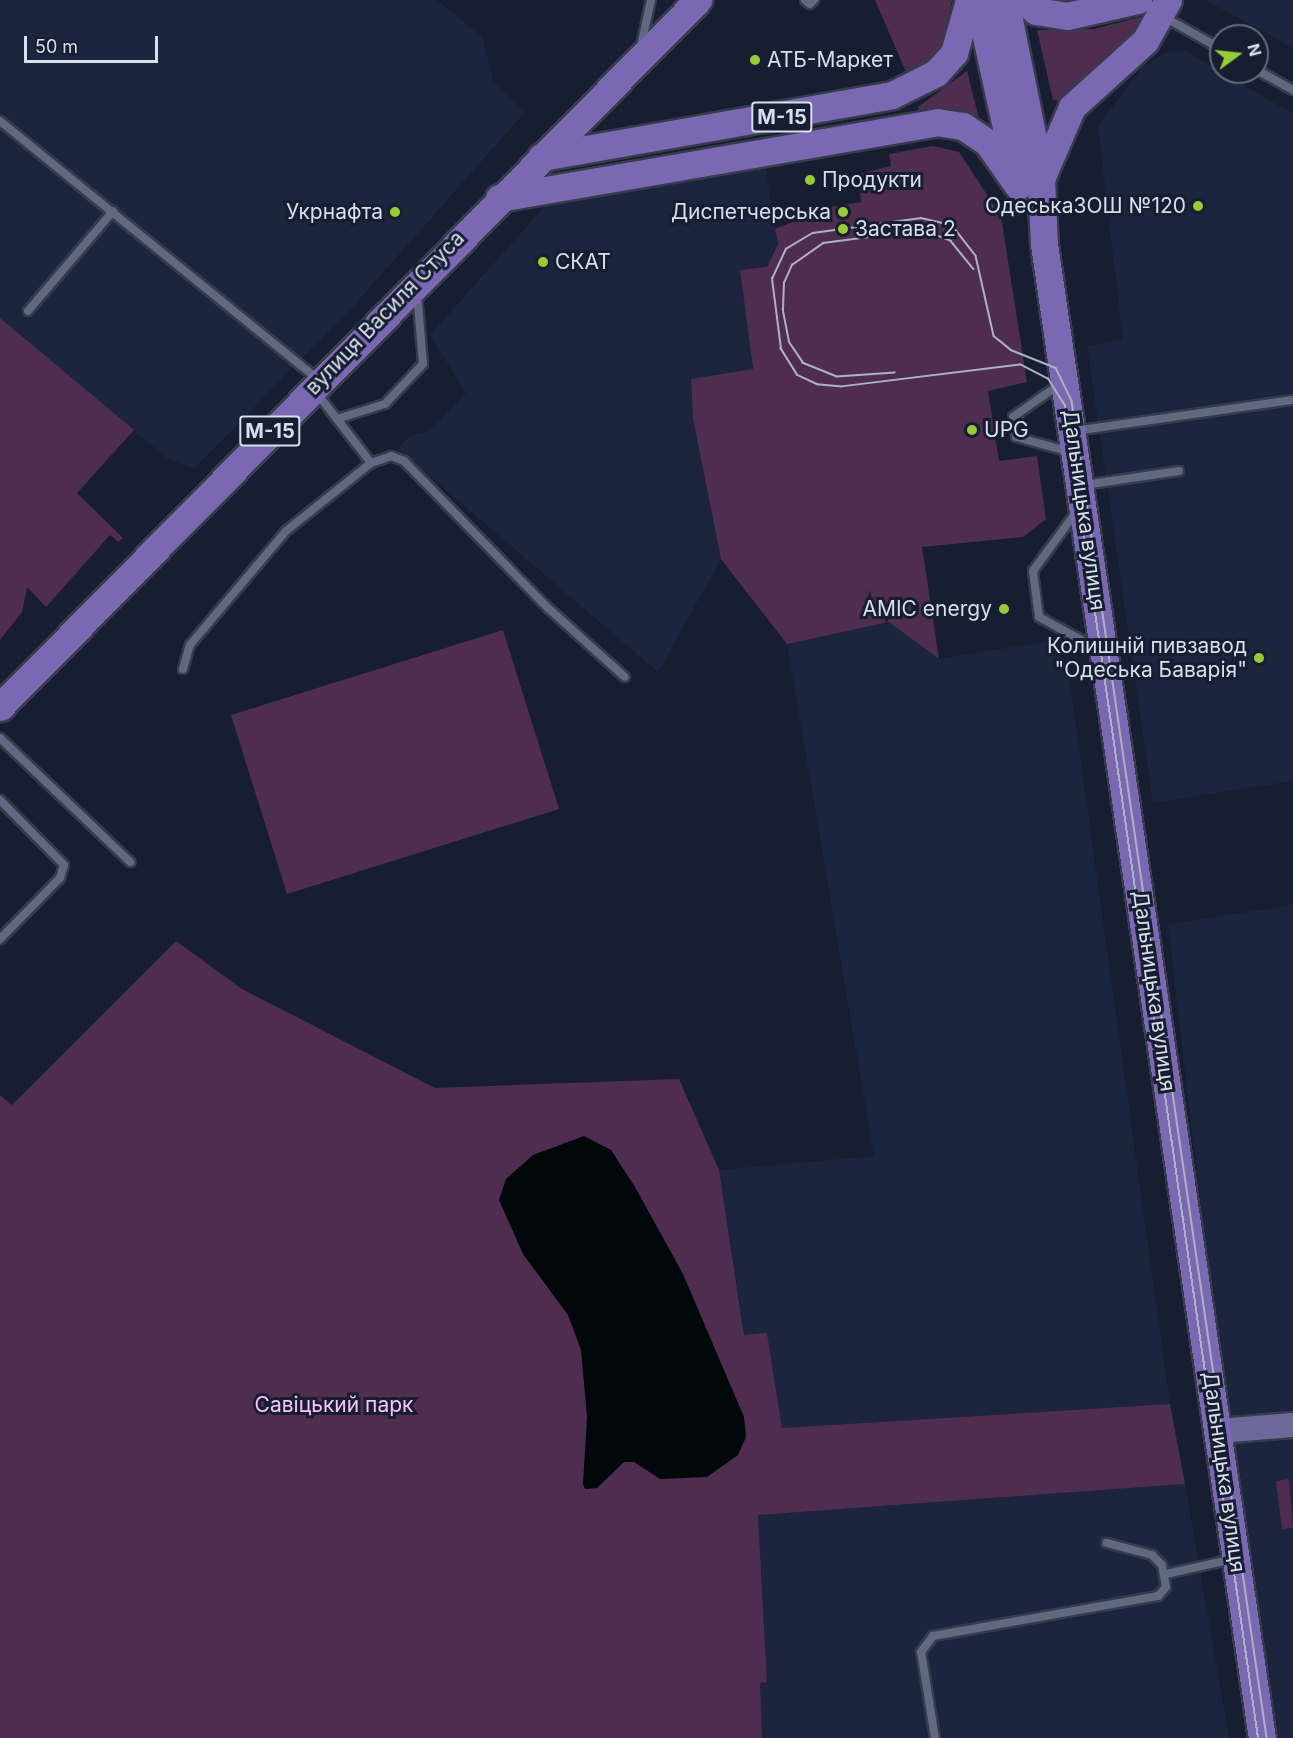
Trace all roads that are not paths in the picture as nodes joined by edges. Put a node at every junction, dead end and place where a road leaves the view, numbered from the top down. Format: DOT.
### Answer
graph roads {
  1 [pos="651,0"];
  2 [pos="698,0"];
  3 [pos="805,0"];
  4 [pos="814,0"];
  5 [pos="969,0"];
  6 [pos="978,0"];
  7 [pos="1005,0"];
  8 [pos="1022,0"];
  9 [pos="1138,0"];
  10 [pos="1165,8"];
  11 [pos="1209,40"];
  12 [pos="636,66"];
  13 [pos="1269,77"];
  14 [pos="1293,90"];
  15 [pos="0,121"];
  16 [pos="541,157"];
  17 [pos="1030,183"];
  18 [pos="499,198"];
  19 [pos="113,211"];
  20 [pos="417,281"];
  21 [pos="28,311"];
  22 [pos="1065,379"];
  23 [pos="316,384"];
  24 [pos="1293,400"];
  25 [pos="337,419"];
  26 [pos="1074,443"];
  27 [pos="371,463"];
  28 [pos="1179,471"];
  29 [pos="1082,495"];
  30 [pos="1105,652"];
  31 [pos="183,669"];
  32 [pos="625,677"];
  33 [pos="0,707"];
  34 [pos="0,738"];
  35 [pos="0,800"];
  36 [pos="130,862"];
  37 [pos="0,939"];
  38 [pos="1293,1425"];
  39 [pos="1218,1431"];
  40 [pos="1107,1543"];
  41 [pos="1236,1558"];
  42 [pos="1166,1574"];
  43 [pos="935,1738"];
  44 [pos="1262,1738"];
  1 -- 12 [label="lane"];
  2 -- 12 [label="main road, вулиця Василя Стуса / М-15"];
  3 -- 4 [label="lane"];
  5 -- 16 [label="main road, М-15"];
  6 -- 17 [label="main road, Дальницька вулиця"];
  7 -- 17 [label="main road, Дальницька вулиця"];
  8 -- 9 [label="main road"];
  10 -- 11 [label="lane"];
  10 -- 17 [label="main road"];
  12 -- 16 [label="main road, вулиця Василя Стуса / М-15"];
  13 -- 14 [label="lane"];
  15 -- 19 [label="lane"];
  16 -- 18 [label="main road, вулиця Василя Стуса / М-15"];
  17 -- 18 [label="main road"];
  17 -- 22 [label="main road, Дальницька вулиця"];
  18 -- 20 [label="main road, вулиця Василя Стуса / М-15"];
  19 -- 21 [label="lane"];
  19 -- 23 [label="lane"];
  20 -- 23 [label="main road, вулиця Василя Стуса / М-15"];
  20 -- 25 [label="lane"];
  22 -- 26 [label="main road, Дальницька вулиця"];
  22 -- 26 [label="lane"];
  23 -- 25 [label="lane"];
  23 -- 33 [label="main road, вулиця Василя Стуса / М-15"];
  24 -- 26 [label="lane"];
  25 -- 27 [label="lane"];
  26 -- 29 [label="main road, Дальницька вулиця"];
  27 -- 31 [label="lane"];
  27 -- 32 [label="lane"];
  28 -- 29 [label="lane"];
  29 -- 30 [label="main road, Дальницька вулиця"];
  29 -- 30 [label="lane"];
  30 -- 39 [label="main road, Дальницька вулиця"];
  34 -- 36 [label="lane"];
  35 -- 37 [label="lane"];
  38 -- 39 [label="main road"];
  39 -- 41 [label="main road, Дальницька вулиця"];
  40 -- 42 [label="lane"];
  41 -- 42 [label="lane"];
  41 -- 44 [label="main road, Дальницька вулиця"];
  42 -- 43 [label="lane"];
}
